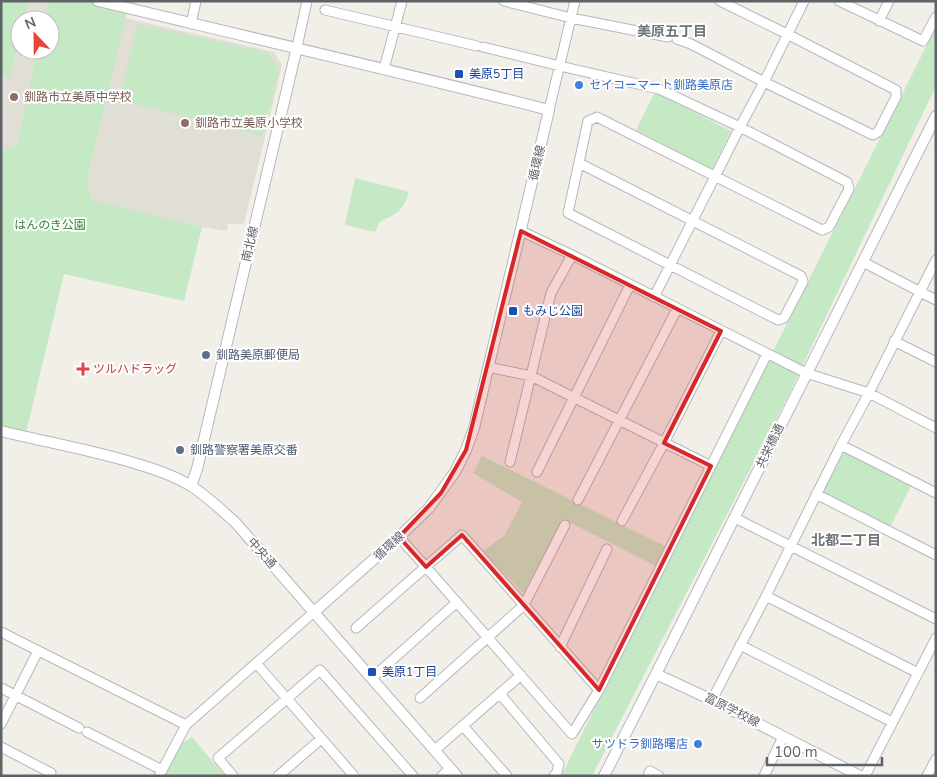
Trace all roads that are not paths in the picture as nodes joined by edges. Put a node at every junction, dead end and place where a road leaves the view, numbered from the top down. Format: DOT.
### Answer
graph roads {
  1 [pos="98,1"];
  2 [pos="196,1"];
  3 [pos="307,1"];
  4 [pos="402,1"];
  5 [pos="504,1"];
  6 [pos="575,1"];
  7 [pos="720,1"];
  8 [pos="804,1"];
  9 [pos="839,1"];
  10 [pos="889,1"];
  11 [pos="325,10"];
  12 [pos="936,17"];
  13 [pos="572,18"];
  14 [pos="880,21"];
  15 [pos="191,24"];
  16 [pos="396,27"];
  17 [pos="788,34"];
  18 [pos="297,47"];
  19 [pos="560,66"];
  20 [pos="384,69"];
  21 [pos="764,82"];
  22 [pos="549,110"];
  23 [pos="936,116"];
  24 [pos="740,128"];
  25 [pos="933,129"];
  26 [pos="579,163"];
  27 [pos="715,176"];
  28 [pos="693,221"];
  29 [pos="521,231"];
  30 [pos="572,255"];
  31 [pos="936,260"];
  32 [pos="863,262"];
  33 [pos="670,265"];
  34 [pos="630,285"];
  35 [pos="920,292"];
  36 [pos="654,297"];
  37 [pos="936,300"];
  38 [pos="677,308"];
  39 [pos="721,331"];
  40 [pos="894,341"];
  41 [pos="767,354"];
  42 [pos="936,362"];
  43 [pos="488,367"];
  44 [pos="806,373"];
  45 [pos="531,376"];
  46 [pos="869,393"];
  47 [pos="574,397"];
  48 [pos="619,420"];
  49 [pos="936,428"];
  50 [pos="1,431"];
  51 [pos="664,443"];
  52 [pos="841,445"];
  53 [pos="510,462"];
  54 [pos="711,466"];
  55 [pos="537,472"];
  56 [pos="191,486"];
  57 [pos="936,492"];
  58 [pos="816,494"];
  59 [pos="578,500"];
  60 [pos="735,518"];
  61 [pos="622,521"];
  62 [pos="565,525"];
  63 [pos="399,537"];
  64 [pos="791,545"];
  65 [pos="607,549"];
  66 [pos="936,556"];
  67 [pos="426,566"];
  68 [pos="766,596"];
  69 [pos="457,602"];
  70 [pos="524,606"];
  71 [pos="314,612"];
  72 [pos="936,619"];
  73 [pos="356,628"];
  74 [pos="1,632"];
  75 [pos="488,638"];
  76 [pos="936,638"];
  77 [pos="740,645"];
  78 [pos="560,647"];
  79 [pos="38,651"];
  80 [pos="256,664"];
  81 [pos="918,673"];
  82 [pos="656,674"];
  83 [pos="521,675"];
  84 [pos="372,678"];
  85 [pos="1,688"];
  86 [pos="599,690"];
  87 [pos="500,694"];
  88 [pos="16,696"];
  89 [pos="286,698"];
  90 [pos="420,698"];
  91 [pos="712,700"];
  92 [pos="892,722"];
  93 [pos="1,724"];
  94 [pos="186,725"];
  95 [pos="464,726"];
  96 [pos="783,736"];
  97 [pos="321,739"];
  98 [pos="1,748"];
  99 [pos="435,750"];
  100 [pos="936,759"];
  101 [pos="454,772"];
  102 [pos="51,773"];
  103 [pos="160,773"];
  104 [pos="233,776"];
  105 [pos="278,776"];
  106 [pos="354,776"];
  107 [pos="413,776"];
  108 [pos="442,776"];
  109 [pos="507,776"];
  110 [pos="554,776"];
  111 [pos="604,776"];
  112 [pos="648,776"];
  113 [pos="659,776"];
  114 [pos="764,776"];
  115 [pos="860,776"];
  116 [pos="865,776"];
  117 [pos="927,776"];
  1 -- 15 [label="street"];
  2 -- 15 [label="street"];
  3 -- 18 [label="street, 南北線"];
  4 -- 16 [label="street"];
  5 -- 13 [label="street"];
  6 -- 13 [label="street"];
  7 -- 17 [label="street"];
  8 -- 17 [label="street"];
  9 -- 14 [label="street"];
  10 -- 14 [label="street"];
  11 -- 16 [label="street"];
  12 -- 14 [label="street"];
  13 -- 19 [label="street"];
  13 -- 21 [label="street"];
  15 -- 18 [label="street"];
  16 -- 19 [label="street"];
  16 -- 20 [label="street"];
  17 -- 21 [label="street"];
  17 -- 21 [label="street"];
  18 -- 20 [label="street"];
  18 -- 56 [label="street, 南北線"];
  19 -- 22 [label="street"];
  19 -- 24 [label="street"];
  20 -- 22 [label="street"];
  21 -- 24 [label="street"];
  22 -- 29 [label="street, 循環線"];
  23 -- 25 [label="street, 共栄橋通"];
  24 -- 27 [label="street"];
  24 -- 27 [label="street"];
  25 -- 32 [label="street, 共栄橋通"];
  26 -- 27 [label="street"];
  26 -- 28 [label="street"];
  26 -- 33 [label="street"];
  27 -- 28 [label="street"];
  28 -- 33 [label="street"];
  28 -- 33 [label="street"];
  29 -- 30 [label="street"];
  29 -- 43 [label="street, 循環線"];
  30 -- 34 [label="street"];
  30 -- 45 [label="street"];
  31 -- 35 [label="street"];
  32 -- 35 [label="street"];
  32 -- 44 [label="street, 共栄橋通"];
  33 -- 36 [label="street"];
  34 -- 36 [label="street"];
  34 -- 47 [label="street"];
  35 -- 37 [label="street"];
  35 -- 40 [label="street"];
  36 -- 38 [label="street"];
  38 -- 39 [label="street"];
  38 -- 48 [label="street"];
  39 -- 41 [label="street"];
  39 -- 51 [label="street"];
  40 -- 42 [label="street"];
  40 -- 46 [label="street"];
  41 -- 44 [label="street"];
  41 -- 54 [label="street"];
  43 -- 45 [label="street"];
  43 -- 63 [label="street, 循環線"];
  44 -- 46 [label="street"];
  44 -- 60 [label="street, 共栄橋通"];
  45 -- 47 [label="street"];
  45 -- 53 [label="street"];
  46 -- 49 [label="street"];
  46 -- 52 [label="street"];
  47 -- 48 [label="street"];
  47 -- 55 [label="street"];
  48 -- 51 [label="street"];
  48 -- 59 [label="street"];
  50 -- 56 [label="street, 中央通"];
  51 -- 54 [label="street"];
  51 -- 61 [label="street"];
  52 -- 57 [label="street"];
  52 -- 58 [label="street"];
  54 -- 86 [label="street"];
  56 -- 71 [label="street, 中央通"];
  58 -- 64 [label="street"];
  58 -- 66 [label="street"];
  60 -- 64 [label="street"];
  60 -- 82 [label="street, 共栄橋通"];
  62 -- 70 [label="street"];
  63 -- 67 [label="street"];
  63 -- 71 [label="street, 循環線"];
  64 -- 68 [label="street"];
  64 -- 72 [label="street"];
  65 -- 78 [label="street"];
  67 -- 69 [label="street"];
  67 -- 70 [label="street"];
  67 -- 73 [label="street"];
  68 -- 77 [label="street"];
  68 -- 81 [label="street"];
  69 -- 75 [label="street"];
  69 -- 84 [label="street"];
  70 -- 75 [label="street"];
  70 -- 78 [label="street"];
  71 -- 80 [label="street"];
  71 -- 84 [label="street, 中央通"];
  74 -- 79 [label="street"];
  75 -- 83 [label="street"];
  75 -- 90 [label="street"];
  76 -- 81 [label="street"];
  77 -- 91 [label="street"];
  77 -- 92 [label="street"];
  78 -- 86 [label="street"];
  79 -- 88 [label="street"];
  79 -- 94 [label="street"];
  80 -- 89 [label="street"];
  80 -- 94 [label="street"];
  81 -- 92 [label="street"];
  82 -- 91 [label="street, 富原学校線"];
  82 -- 111 [label="street, 共栄橋通"];
  83 -- 86 [label="street"];
  83 -- 87 [label="street"];
  84 -- 99 [label="street, 中央通"];
  85 -- 88 [label="street"];
  87 -- 95 [label="street"];
  87 -- 110 [label="street"];
  88 -- 93 [label="street"];
  88 -- 103 [label="street"];
  89 -- 97 [label="street"];
  89 -- 104 [label="street"];
  89 -- 107 [label="street"];
  91 -- 96 [label="street, 富原学校線"];
  92 -- 116 [label="street"];
  94 -- 103 [label="street"];
  95 -- 99 [label="street"];
  95 -- 109 [label="street"];
  96 -- 114 [label="street"];
  96 -- 115 [label="street, 富原学校線"];
  97 -- 105 [label="street"];
  97 -- 106 [label="street"];
  98 -- 102 [label="street"];
  99 -- 101 [label="street, 中央通"];
  100 -- 117 [label="street"];
  101 -- 108 [label="street"];
  112 -- 113 [label="street"];
}
